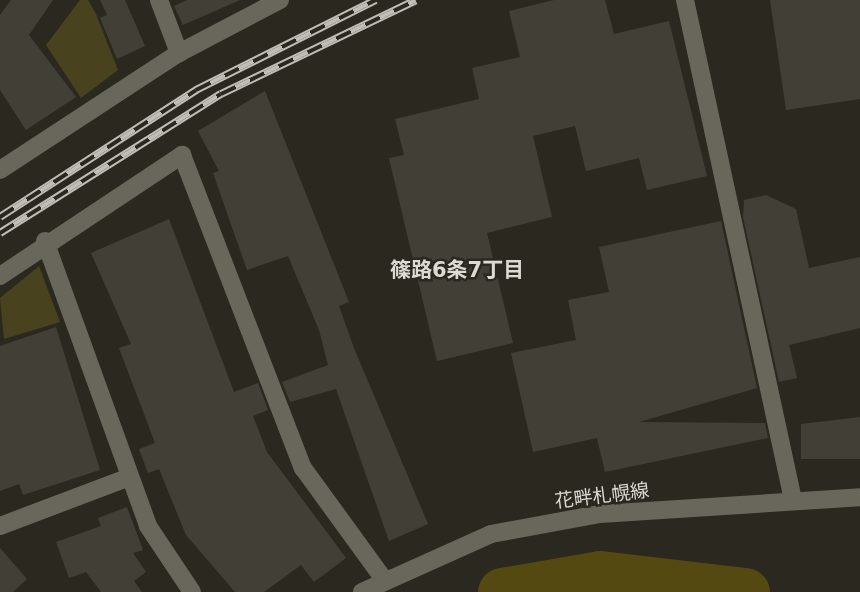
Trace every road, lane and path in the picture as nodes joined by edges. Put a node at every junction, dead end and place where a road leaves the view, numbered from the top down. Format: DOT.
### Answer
graph roads {
  1 [pos="159,0"];
  2 [pos="280,0"];
  3 [pos="685,0"];
  4 [pos="179,53"];
  5 [pos="3,163"];
  6 [pos="45,241"];
  7 [pos="0,276"];
  8 [pos="130,477"];
  9 [pos="860,497"];
  10 [pos="793,500"];
  11 [pos="0,526"];
  12 [pos="383,578"];
  13 [pos="192,592"];
  14 [pos="362,592"];
  1 -- 4 [label="street"];
  2 -- 4 [label="street"];
  3 -- 10 [label="street"];
  4 -- 5 [label="street"];
  6 -- 7 [label="street"];
  6 -- 8 [label="street"];
  6 -- 12 [label="street"];
  8 -- 11 [label="street"];
  8 -- 13 [label="street"];
  9 -- 10 [label="street, 花畔札幌線"];
  10 -- 12 [label="street, 花畔札幌線"];
  12 -- 14 [label="street, 花畔札幌線"];
}
